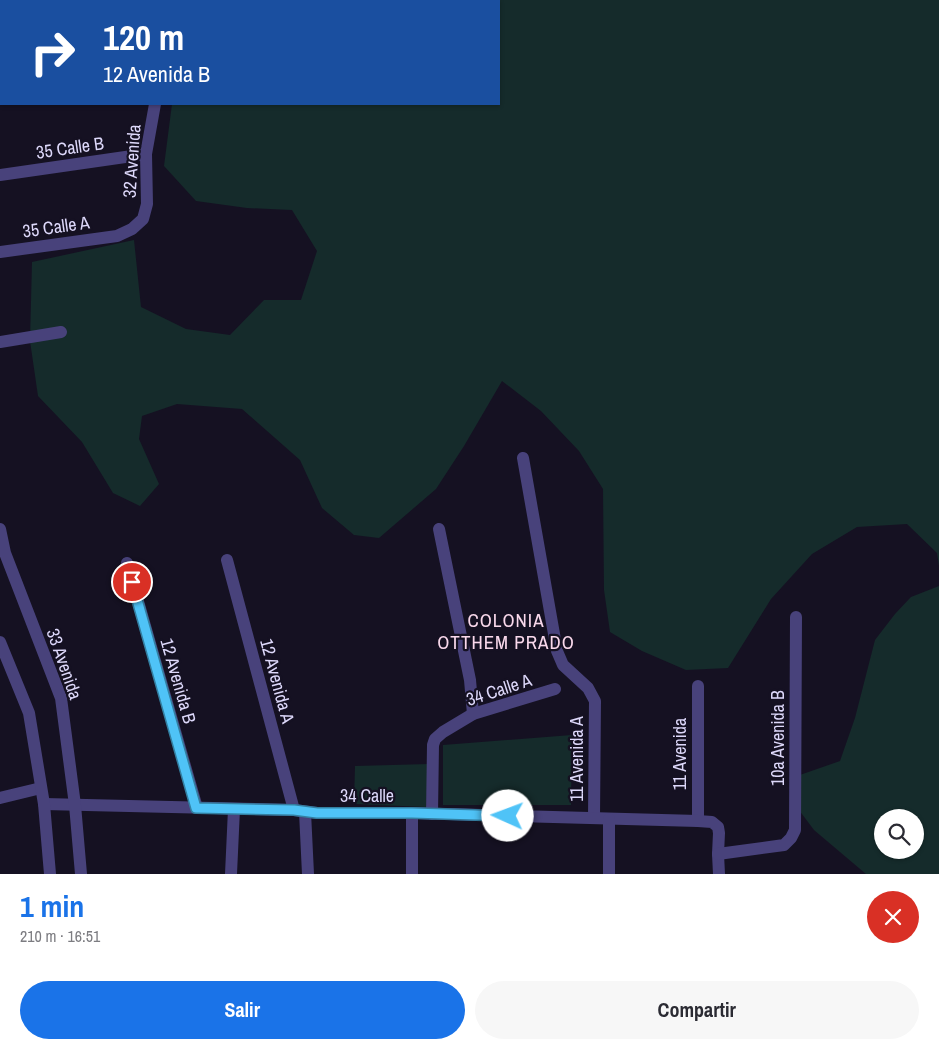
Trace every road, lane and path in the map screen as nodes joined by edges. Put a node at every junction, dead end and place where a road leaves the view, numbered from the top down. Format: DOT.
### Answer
graph roads {
  1 [pos="155,105"];
  2 [pos="146,154"];
  3 [pos="0,175"];
  4 [pos="117,236"];
  5 [pos="0,252"];
  6 [pos="60,332"];
  7 [pos="0,342"];
  8 [pos="523,458"];
  9 [pos="439,528"];
  10 [pos="0,529"];
  11 [pos="227,560"];
  12 [pos="127,563"];
  13 [pos="796,617"];
  14 [pos="0,642"];
  15 [pos="698,686"];
  16 [pos="555,690"];
  17 [pos="473,714"];
  18 [pos="41,788"];
  19 [pos="0,798"];
  20 [pos="44,804"];
  21 [pos="75,805"];
  22 [pos="196,808"];
  23 [pos="234,809"];
  24 [pos="299,811"];
  25 [pos="412,813"];
  26 [pos="432,814"];
  27 [pos="594,818"];
  28 [pos="609,819"];
  29 [pos="698,821"];
  30 [pos="718,854"];
  31 [pos="50,874"];
  32 [pos="81,874"];
  33 [pos="231,874"];
  34 [pos="308,874"];
  35 [pos="412,874"];
  36 [pos="608,874"];
  37 [pos="719,874"];
  1 -- 2 [label="street, 32 Avenida"];
  2 -- 3 [label="street, 35 Calle B"];
  2 -- 4 [label="street, 32 Avenida"];
  4 -- 5 [label="street, 35 Calle A"];
  6 -- 7 [label="street"];
  8 -- 27 [label="street, 11 Avenida A"];
  9 -- 17 [label="street"];
  10 -- 21 [label="street, 33 Avenida"];
  11 -- 24 [label="street, 12 Avenida A"];
  12 -- 22 [label="street, 12 Avenida B"];
  13 -- 30 [label="street, 10a Avenida B"];
  14 -- 18 [label="street"];
  15 -- 29 [label="street, 11 Avenida"];
  16 -- 17 [label="street, 34 Calle A"];
  17 -- 26 [label="street, 34 Calle A"];
  18 -- 19 [label="street"];
  18 -- 20 [label="street"];
  20 -- 21 [label="street, 34 Calle"];
  20 -- 31 [label="street"];
  21 -- 22 [label="street, 34 Calle"];
  21 -- 32 [label="street, 33 Avenida"];
  22 -- 23 [label="street, 34 Calle"];
  23 -- 24 [label="street, 34 Calle"];
  23 -- 33 [label="street"];
  24 -- 25 [label="street, 34 Calle"];
  24 -- 34 [label="street, 12 Avenida A"];
  25 -- 26 [label="street, 34 Calle"];
  25 -- 35 [label="street"];
  26 -- 27 [label="street, 34 Calle"];
  27 -- 28 [label="street, 34 Calle"];
  28 -- 29 [label="street, 34 Calle"];
  28 -- 36 [label="street"];
  29 -- 30 [label="street, 34 Calle"];
  30 -- 37 [label="street"];
}
